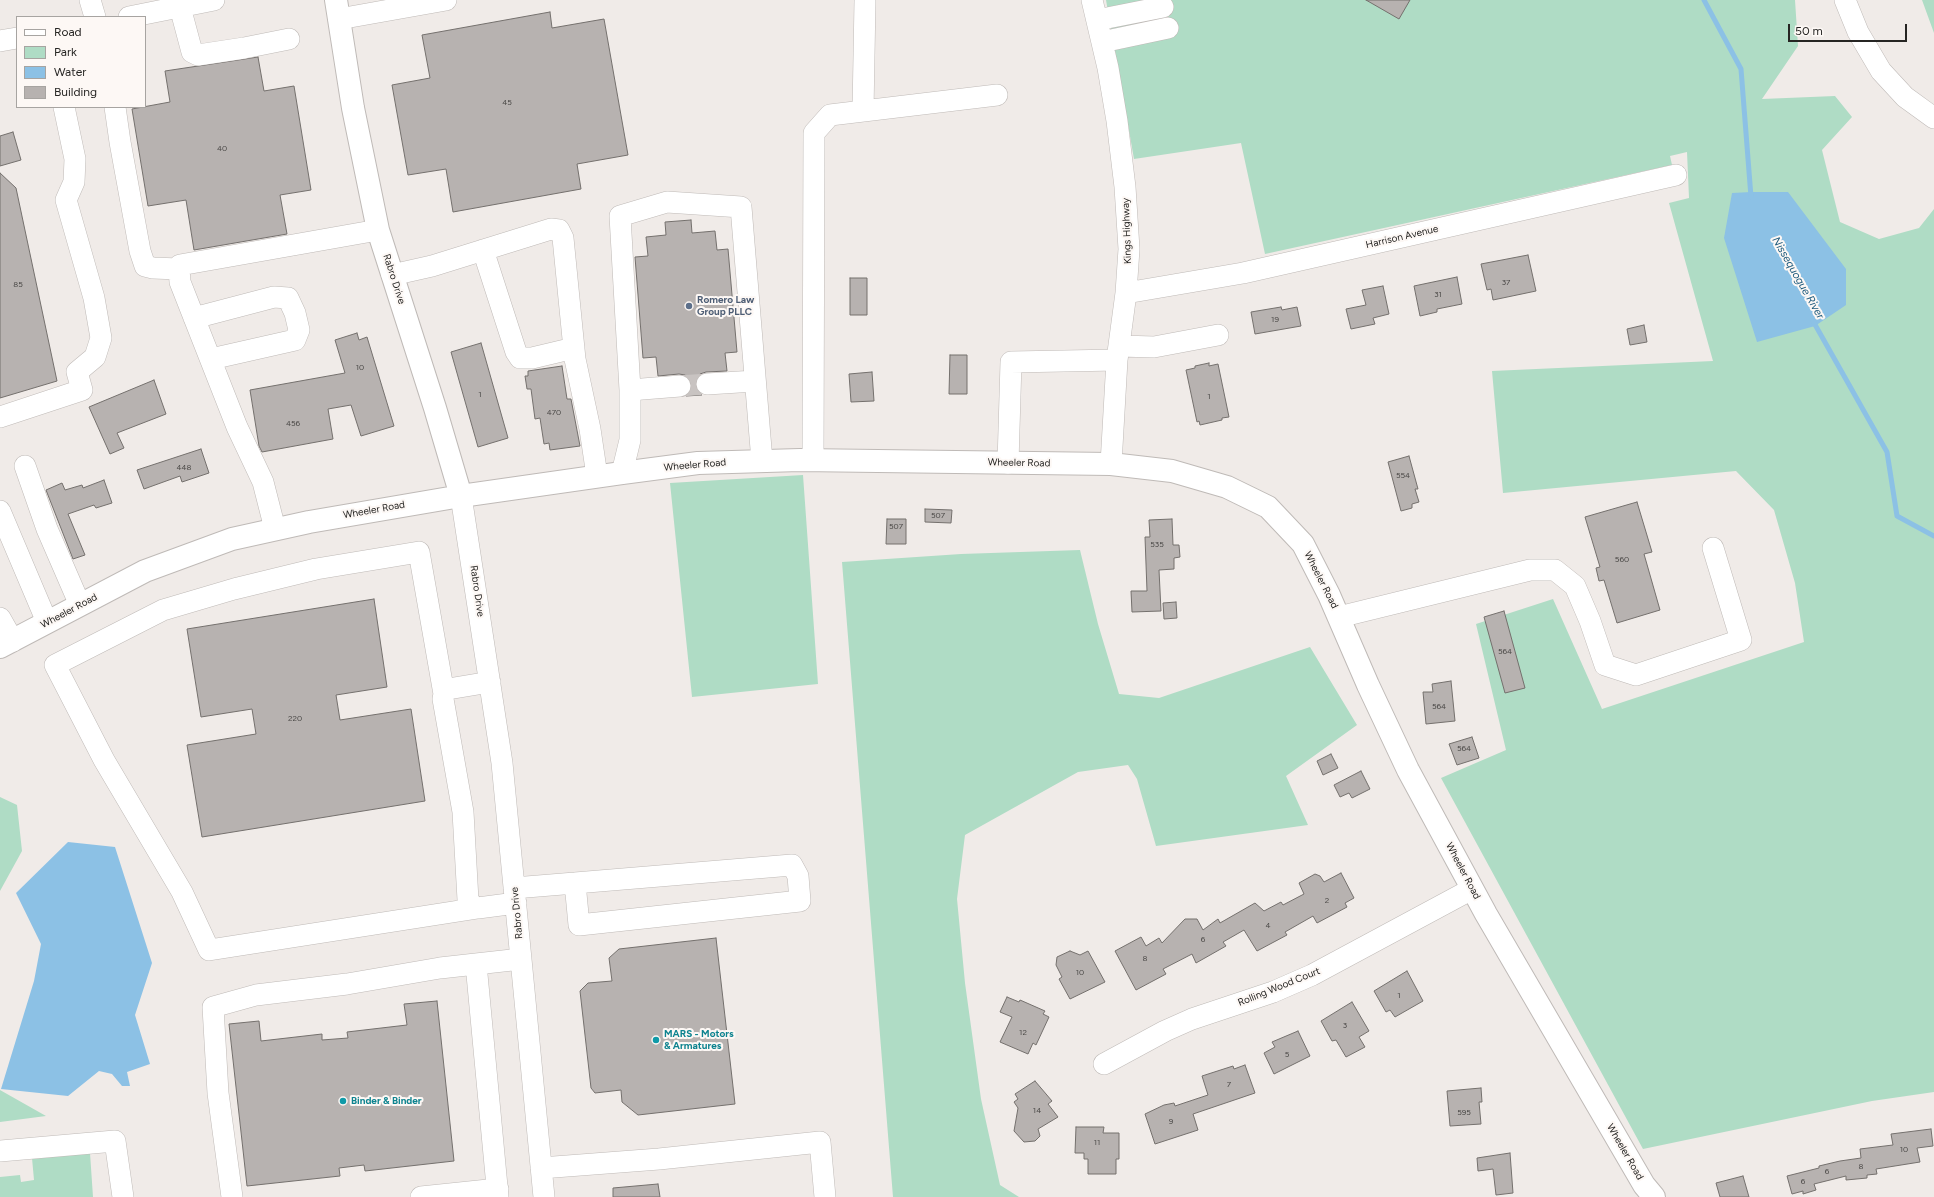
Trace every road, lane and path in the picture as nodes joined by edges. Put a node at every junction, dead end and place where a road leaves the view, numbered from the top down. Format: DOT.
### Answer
graph roads {
  1 [pos="90,0"];
  2 [pos="214,0"];
  3 [pos="446,0"];
  4 [pos="1092,0"];
  5 [pos="1845,0"];
  6 [pos="864,2"];
  7 [pos="180,7"];
  8 [pos="1163,7"];
  9 [pos="338,9"];
  10 [pos="131,11"];
  11 [pos="95,16"];
  12 [pos="1097,20"];
  13 [pos="1168,28"];
  14 [pos="16,38"];
  15 [pos="289,38"];
  16 [pos="0,41"];
  17 [pos="1102,42"];
  18 [pos="997,95"];
  19 [pos="64,108"];
  20 [pos="115,108"];
  21 [pos="863,111"];
  22 [pos="1934,118"];
  23 [pos="1676,175"];
  24 [pos="378,230"];
  25 [pos="483,250"];
  26 [pos="179,268"];
  27 [pos="392,275"];
  28 [pos="1126,292"];
  29 [pos="194,318"];
  30 [pos="1218,335"];
  31 [pos="574,348"];
  32 [pos="1118,353"];
  33 [pos="210,359"];
  34 [pos="755,381"];
  35 [pos="706,384"];
  36 [pos="680,386"];
  37 [pos="630,390"];
  38 [pos="0,416"];
  39 [pos="813,460"];
  40 [pos="762,461"];
  41 [pos="1008,463"];
  42 [pos="1111,464"];
  43 [pos="25,466"];
  44 [pos="622,473"];
  45 [pos="597,476"];
  46 [pos="462,496"];
  47 [pos="0,511"];
  48 [pos="275,529"];
  49 [pos="1713,548"];
  50 [pos="80,605"];
  51 [pos="1339,617"];
  52 [pos="0,618"];
  53 [pos="47,622"];
  54 [pos="7,644"];
  55 [pos="490,682"];
  56 [pos="444,694"];
  57 [pos="575,883"];
  58 [pos="1472,889"];
  59 [pos="515,896"];
  60 [pos="478,908"];
  61 [pos="521,959"];
  62 [pos="476,964"];
  63 [pos="1104,1064"];
  64 [pos="0,1152"];
  65 [pos="541,1168"];
  66 [pos="498,1193"];
  67 [pos="122,1197"];
  68 [pos="232,1197"];
  69 [pos="421,1197"];
  70 [pos="544,1197"];
  71 [pos="825,1197"];
  72 [pos="1654,1197"];
  1 -- 11 [label="street"];
  2 -- 7 [label="street"];
  3 -- 9 [label="street"];
  4 -- 12 [label="street, Kings Highway"];
  5 -- 22 [label="street"];
  6 -- 21 [label="street"];
  7 -- 10 [label="street"];
  7 -- 15 [label="street"];
  8 -- 12 [label="street"];
  9 -- 24 [label="main road, Rabro Drive"];
  12 -- 17 [label="street, Kings Highway"];
  13 -- 17 [label="street"];
  14 -- 16 [label="street"];
  17 -- 28 [label="street, Kings Highway"];
  18 -- 21 [label="street"];
  19 -- 38 [label="street"];
  20 -- 26 [label="street"];
  21 -- 39 [label="street"];
  23 -- 28 [label="street, Harrison Avenue"];
  24 -- 26 [label="street"];
  24 -- 27 [label="main road, Rabro Drive"];
  25 -- 27 [label="street"];
  25 -- 31 [label="street"];
  25 -- 31 [label="street"];
  26 -- 29 [label="street"];
  27 -- 46 [label="main road, Rabro Drive"];
  28 -- 32 [label="street, Kings Highway"];
  29 -- 33 [label="street"];
  29 -- 33 [label="street"];
  30 -- 32 [label="street"];
  31 -- 45 [label="street"];
  32 -- 41 [label="street"];
  32 -- 42 [label="street, Kings Highway"];
  33 -- 48 [label="street"];
  34 -- 35 [label="street"];
  34 -- 37 [label="street"];
  34 -- 40 [label="street"];
  36 -- 37 [label="street"];
  37 -- 44 [label="street"];
  39 -- 40 [label="main road, Wheeler Road"];
  39 -- 41 [label="main road, Wheeler Road"];
  40 -- 44 [label="main road, Wheeler Road"];
  41 -- 42 [label="main road, Wheeler Road"];
  42 -- 51 [label="main road, Wheeler Road"];
  43 -- 50 [label="street"];
  44 -- 45 [label="main road, Wheeler Road"];
  45 -- 46 [label="main road, Wheeler Road"];
  46 -- 48 [label="main road, Wheeler Road"];
  46 -- 55 [label="street, Rabro Drive"];
  47 -- 53 [label="street"];
  48 -- 50 [label="main road, Wheeler Road"];
  49 -- 51 [label="street"];
  50 -- 53 [label="main road, Wheeler Road"];
  51 -- 58 [label="main road, Wheeler Road"];
  52 -- 54 [label="street"];
  53 -- 54 [label="main road, Wheeler Road"];
  55 -- 56 [label="street"];
  55 -- 59 [label="street, Rabro Drive"];
  56 -- 60 [label="street"];
  56 -- 60 [label="street"];
  57 -- 57 [label="street"];
  57 -- 59 [label="street"];
  58 -- 63 [label="street, Rolling Wood Court"];
  58 -- 72 [label="main road, Wheeler Road"];
  59 -- 60 [label="street"];
  59 -- 61 [label="street, Rabro Drive"];
  61 -- 62 [label="street"];
  61 -- 65 [label="street, Rabro Drive"];
  62 -- 66 [label="street"];
  62 -- 68 [label="street"];
  64 -- 67 [label="street"];
  65 -- 70 [label="street, Rabro Drive"];
  65 -- 71 [label="street"];
  66 -- 69 [label="street"];
}
